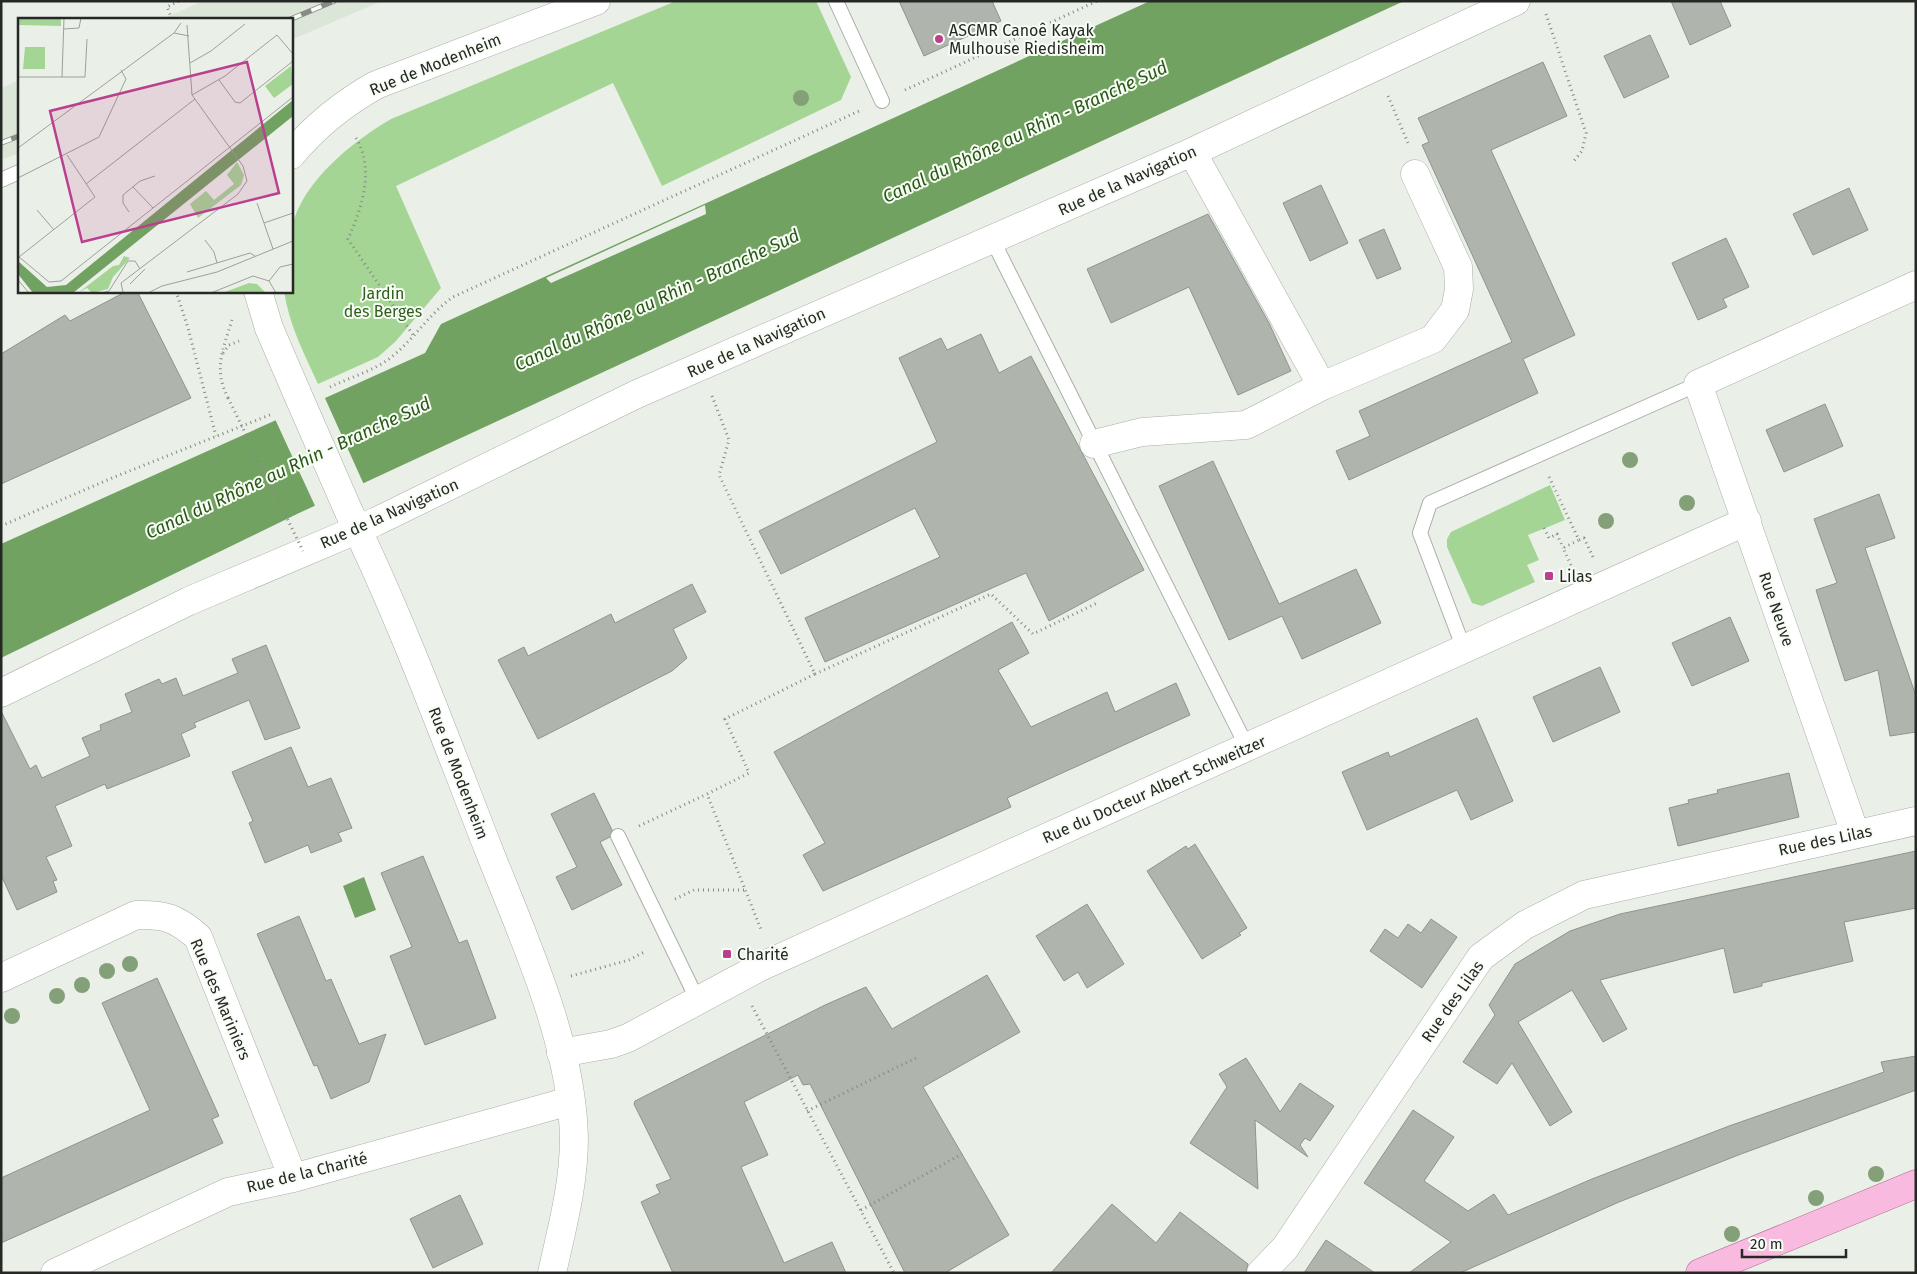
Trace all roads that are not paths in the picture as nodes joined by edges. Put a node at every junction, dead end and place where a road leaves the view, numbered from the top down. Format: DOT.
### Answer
graph roads {
  1 [pos="596,1"];
  2 [pos="836,1"];
  3 [pos="1516,1"];
  4 [pos="882,101"];
  5 [pos="1192,152"];
  6 [pos="292,153"];
  7 [pos="18,172"];
  8 [pos="1415,174"];
  9 [pos="1,180"];
  10 [pos="992,239"];
  11 [pos="1916,285"];
  12 [pos="258,292"];
  13 [pos="1698,384"];
  14 [pos="1322,386"];
  15 [pos="1094,444"];
  16 [pos="353,520"];
  17 [pos="1747,521"];
  18 [pos="1464,649"];
  19 [pos="1,693"];
  20 [pos="1248,747"];
  21 [pos="1916,821"];
  22 [pos="1855,833"];
  23 [pos="618,836"];
  24 [pos="1,978"];
  25 [pos="698,1001"];
  26 [pos="561,1053"];
  27 [pos="570,1101"];
  28 [pos="293,1178"];
  29 [pos="1916,1184"];
  30 [pos="55,1273"];
  31 [pos="552,1273"];
  32 [pos="1261,1273"];
  33 [pos="1700,1273"];
  1 -- 6 [label="street, Rue de Modenheim"];
  2 -- 4 [label="lane"];
  3 -- 5 [label="street, Rue de la Navigation"];
  5 -- 10 [label="street, Rue de la Navigation"];
  5 -- 14 [label="street"];
  7 -- 9 [label="lane"];
  8 -- 14 [label="street"];
  10 -- 15 [label="lane"];
  10 -- 16 [label="street, Rue de la Navigation"];
  11 -- 13 [label="street"];
  12 -- 16 [label="street, Rue de Modenheim, bridge"];
  13 -- 17 [label="street, Rue Neuve"];
  13 -- 18 [label="lane"];
  14 -- 15 [label="street"];
  15 -- 20 [label="lane"];
  16 -- 19 [label="street, Rue de la Navigation"];
  16 -- 26 [label="street, Rue de Modenheim"];
  17 -- 18 [label="street, Rue du Docteur Albert Schweitzer"];
  17 -- 22 [label="street, Rue Neuve"];
  18 -- 20 [label="street, Rue du Docteur Albert Schweitzer"];
  20 -- 25 [label="street, Rue du Docteur Albert Schweitzer"];
  21 -- 22 [label="street, Rue des Lilas"];
  22 -- 32 [label="street, Rue des Lilas"];
  23 -- 25 [label="lane"];
  24 -- 28 [label="street, Rue des Mariniers"];
  25 -- 26 [label="street, Rue du Docteur Albert Schweitzer"];
  26 -- 27 [label="street, Rue de Modenheim"];
  27 -- 28 [label="street, Rue de la Charité"];
  27 -- 31 [label="street, Rue de Modenheim"];
  28 -- 30 [label="street, Rue de la Charité"];
  29 -- 33 [label="main road"];
}
